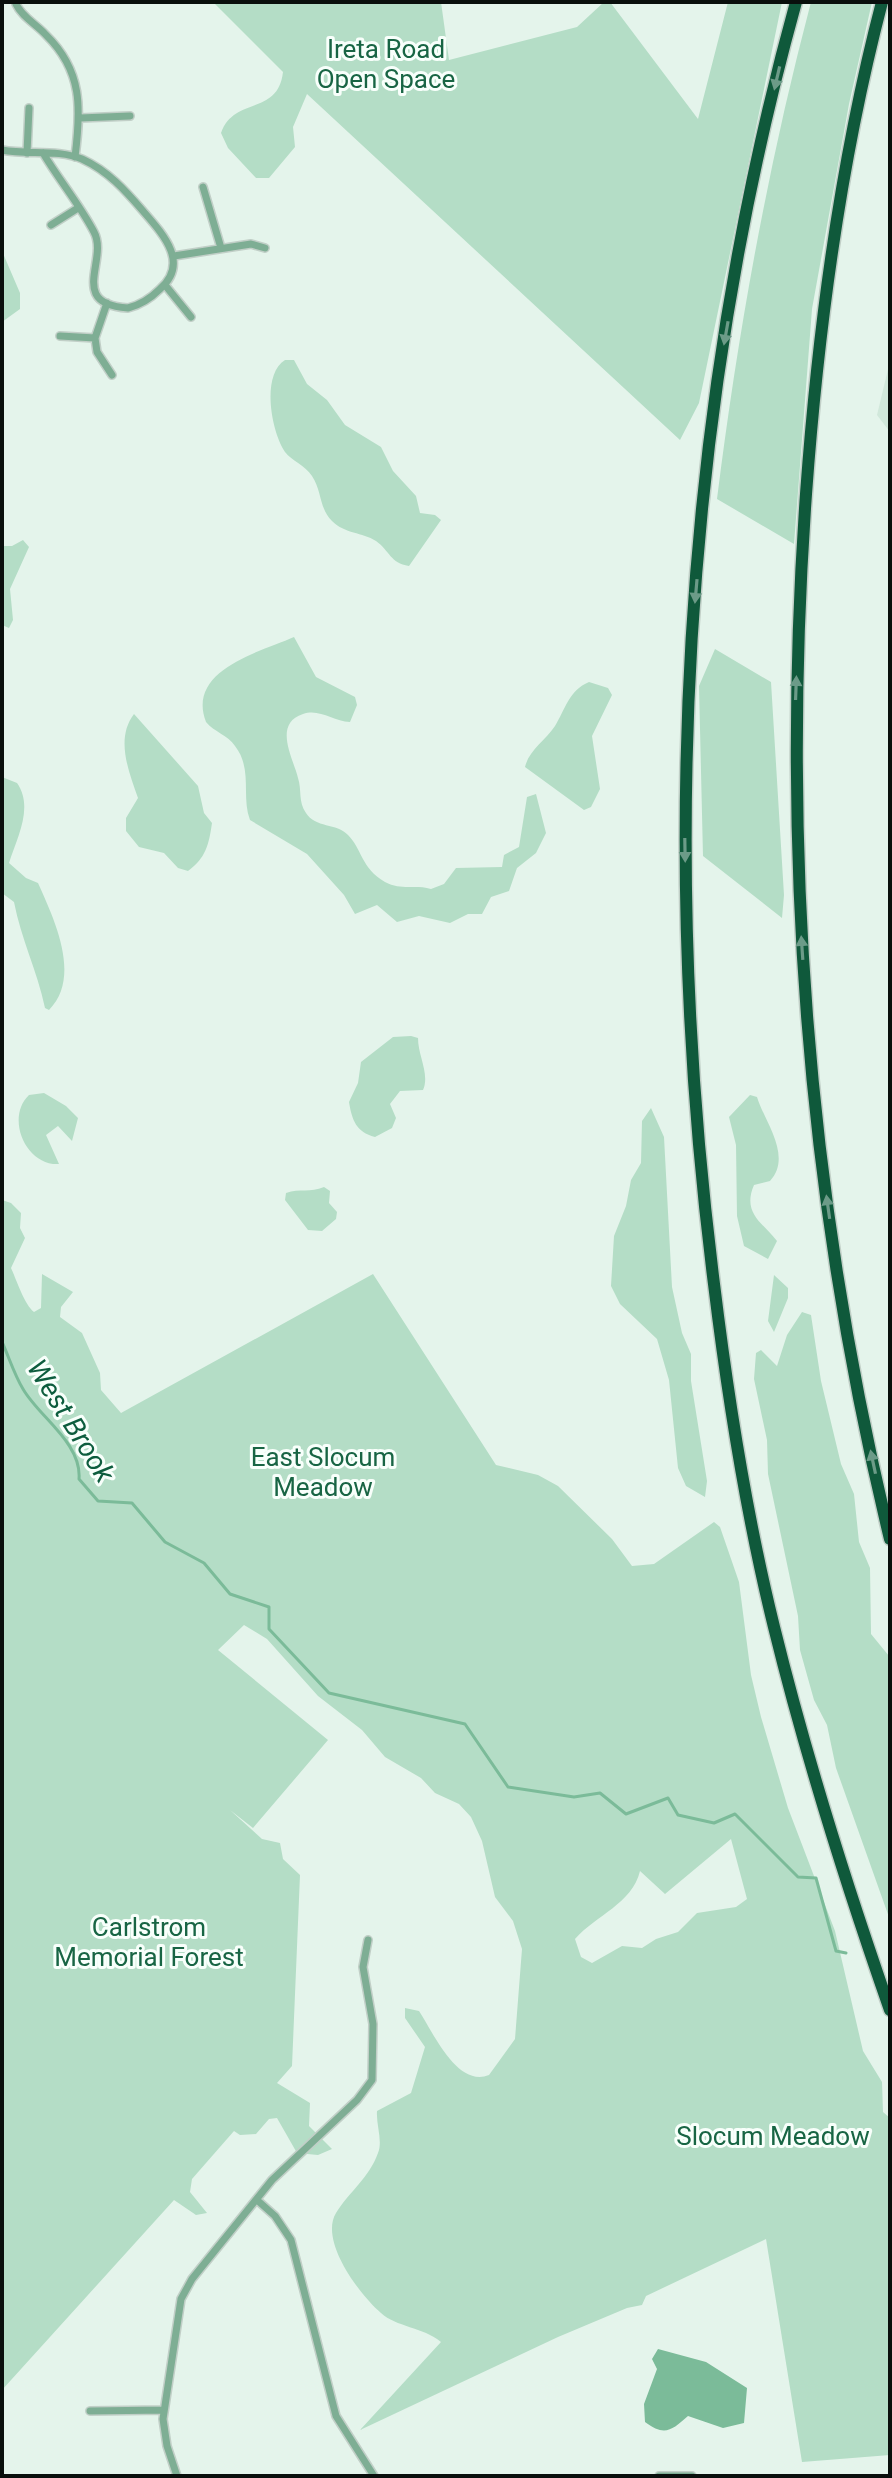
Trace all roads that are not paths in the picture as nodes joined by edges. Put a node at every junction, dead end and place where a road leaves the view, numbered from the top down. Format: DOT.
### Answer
graph roads {
  1 [pos="796,2"];
  2 [pos="882,2"];
  3 [pos="16,4"];
  4 [pos="29,108"];
  5 [pos="130,116"];
  6 [pos="80,118"];
  7 [pos="2,150"];
  8 [pos="27,153"];
  9 [pos="43,153"];
  10 [pos="75,157"];
  11 [pos="203,187"];
  12 [pos="78,208"];
  13 [pos="51,225"];
  14 [pos="221,248"];
  15 [pos="265,248"];
  16 [pos="174,256"];
  17 [pos="165,285"];
  18 [pos="107,303"];
  19 [pos="191,317"];
  20 [pos="60,336"];
  21 [pos="95,338"];
  22 [pos="112,375"];
  23 [pos="890,1539"];
  24 [pos="368,1940"];
  25 [pos="890,2010"];
  26 [pos="257,2200"];
  27 [pos="164,2410"];
  28 [pos="90,2411"];
  29 [pos="177,2476"];
  30 [pos="374,2476"];
  31 [pos="659,2476"];
  32 [pos="692,2476"];
  1 -- 25 [label="highway, one-way"];
  23 -- 2 [label="highway, one-way"];
  3 -- 6 [label="street"];
  4 -- 8 [label="street"];
  5 -- 6 [label="street"];
  6 -- 10 [label="street"];
  7 -- 8 [label="street"];
  8 -- 9 [label="street"];
  9 -- 10 [label="street"];
  9 -- 12 [label="street"];
  10 -- 16 [label="street"];
  11 -- 14 [label="street"];
  12 -- 13 [label="street"];
  12 -- 18 [label="street"];
  14 -- 15 [label="street"];
  14 -- 16 [label="street"];
  16 -- 17 [label="street"];
  17 -- 18 [label="street"];
  17 -- 19 [label="street"];
  18 -- 21 [label="street"];
  20 -- 21 [label="street"];
  21 -- 22 [label="street"];
  24 -- 26 [label="street"];
  26 -- 27 [label="street"];
  26 -- 30 [label="street"];
  27 -- 28 [label="street"];
  27 -- 29 [label="street"];
  31 -- 32 [label="street"];
}
